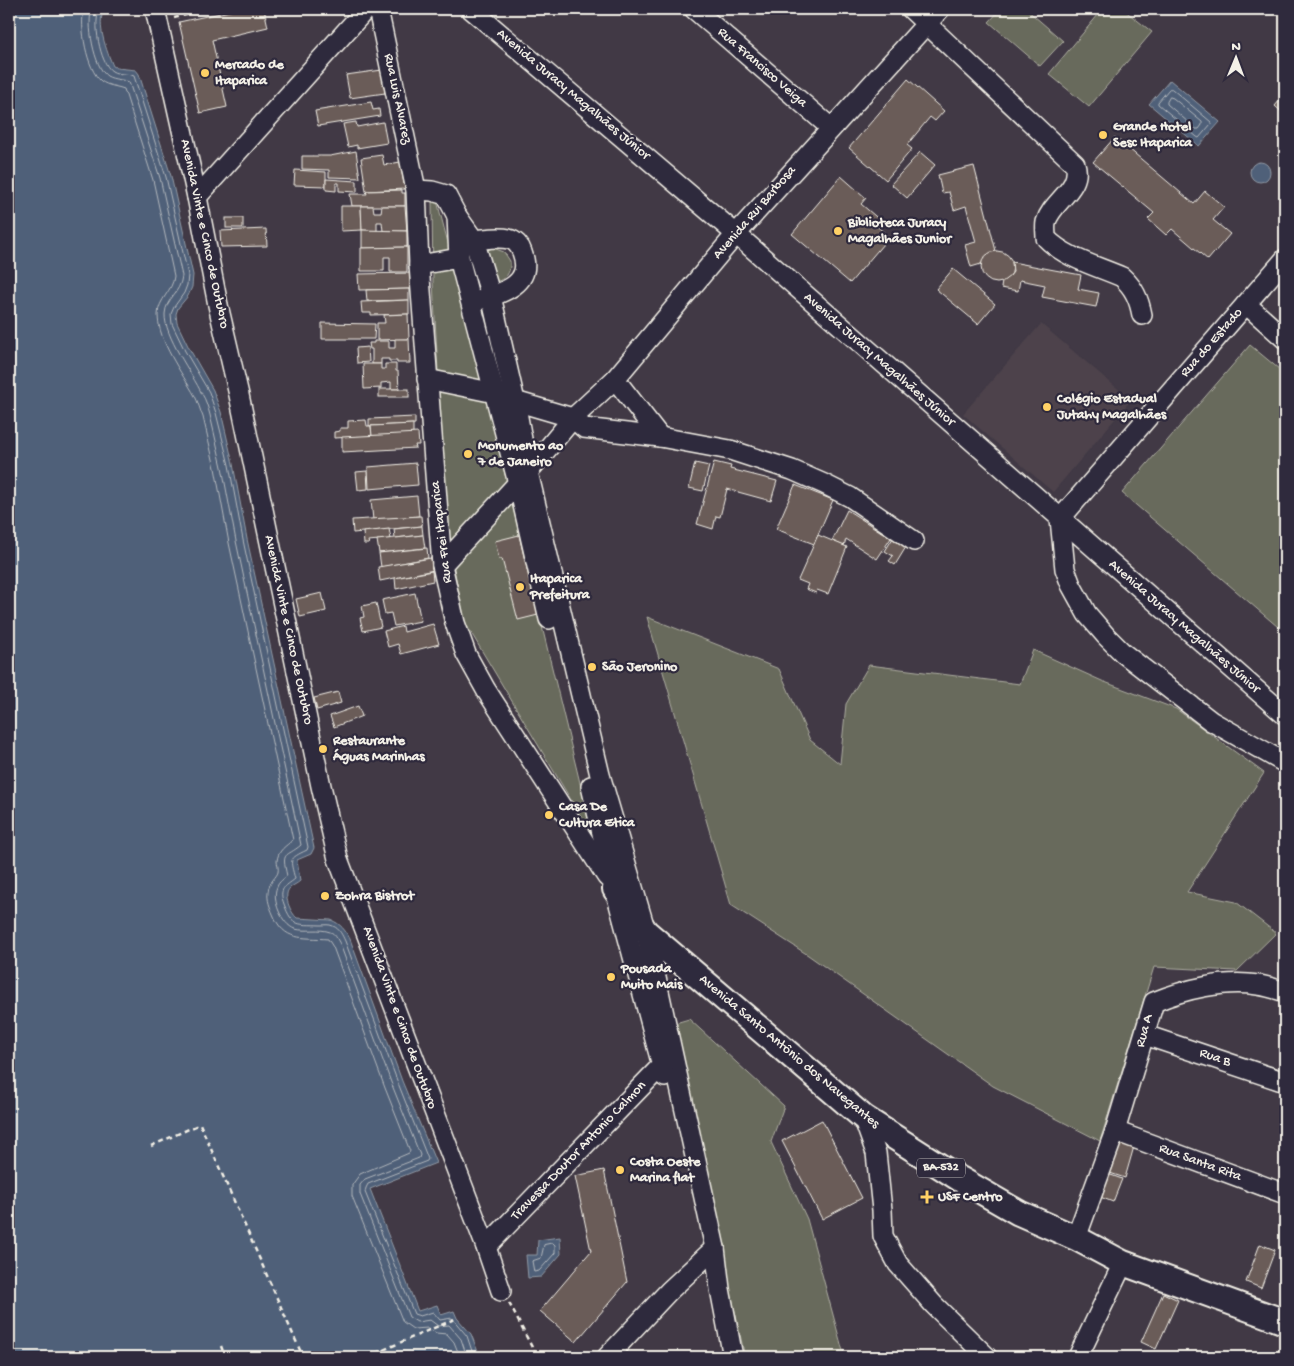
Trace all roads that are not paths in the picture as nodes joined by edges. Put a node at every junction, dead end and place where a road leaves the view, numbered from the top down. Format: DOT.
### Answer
graph roads {
  1 [pos="366,9"];
  2 [pos="378,9"];
  3 [pos="470,9"];
  4 [pos="694,9"];
  5 [pos="911,9"];
  6 [pos="940,9"];
  7 [pos="156,15"];
  8 [pos="928,24"];
  9 [pos="831,128"];
  10 [pos="416,190"];
  11 [pos="196,197"];
  12 [pos="736,234"];
  13 [pos="463,247"];
  14 [pos="1285,259"];
  15 [pos="418,265"];
  16 [pos="491,296"];
  17 [pos="471,302"];
  18 [pos="1246,304"];
  19 [pos="1142,315"];
  20 [pos="1285,338"];
  21 [pos="427,379"];
  22 [pos="615,379"];
  23 [pos="494,393"];
  24 [pos="515,401"];
  25 [pos="572,418"];
  26 [pos="660,436"];
  27 [pos="523,477"];
  28 [pos="1060,519"];
  29 [pos="914,541"];
  30 [pos="442,565"];
  31 [pos="1285,714"];
  32 [pos="1285,763"];
  33 [pos="594,776"];
  34 [pos="615,889"];
  35 [pos="646,932"];
  36 [pos="1285,992"];
  37 [pos="1145,1035"];
  38 [pos="668,1060"];
  39 [pos="1285,1082"];
  40 [pos="863,1117"];
  41 [pos="1115,1132"];
  42 [pos="1285,1194"];
  43 [pos="1076,1238"];
  44 [pos="486,1247"];
  45 [pos="710,1252"];
  46 [pos="1122,1263"];
  47 [pos="501,1290"];
  48 [pos="1285,1322"];
  49 [pos="607,1357"];
  50 [pos="733,1357"];
  51 [pos="987,1357"];
  52 [pos="1078,1357"];
  1 -- 11 [label="street"];
  2 -- 10 [label="street, Rua Luis Alvarez"];
  3 -- 12 [label="street, Avenida Juracy Magalhães Júnior"];
  4 -- 9 [label="street, Rua Francisco Veiga"];
  5 -- 8 [label="street"];
  6 -- 8 [label="street, Avenida Rui Barbosa"];
  7 -- 11 [label="street, Avenida Vinte e Cinco de Outubro"];
  8 -- 9 [label="street, Avenida Rui Barbosa"];
  8 -- 19 [label="street"];
  9 -- 12 [label="street, Avenida Rui Barbosa"];
  10 -- 13 [label="street, BA-532"];
  10 -- 15 [label="street, Rua Frei Itaparica / BA-532"];
  11 -- 44 [label="street, Avenida Vinte e Cinco de Outubro"];
  12 -- 22 [label="street, Avenida Rui Barbosa"];
  12 -- 28 [label="street, Avenida Juracy Magalhães Júnior"];
  13 -- 15 [label="street"];
  13 -- 16 [label="street, BA-532"];
  13 -- 16 [label="street"];
  13 -- 17 [label="street, BA-532"];
  14 -- 18 [label="street, Rua do Estado"];
  15 -- 21 [label="street, Rua Frei Itaparica / BA-532"];
  16 -- 17 [label="street"];
  16 -- 24 [label="street, BA-532"];
  17 -- 23 [label="street, BA-532"];
  18 -- 20 [label="street"];
  18 -- 28 [label="street, Rua do Estado"];
  21 -- 23 [label="street"];
  21 -- 30 [label="street, Rua Frei Itaparica / BA-532"];
  22 -- 25 [label="street, Avenida Rui Barbosa"];
  22 -- 26 [label="street"];
  23 -- 24 [label="street"];
  23 -- 27 [label="street, BA-532"];
  24 -- 25 [label="street"];
  24 -- 27 [label="street, BA-532"];
  25 -- 26 [label="street"];
  25 -- 27 [label="street, Avenida Rui Barbosa"];
  26 -- 29 [label="street"];
  27 -- 30 [label="street, Avenida Rui Barbosa"];
  27 -- 33 [label="street, BA-532"];
  28 -- 31 [label="street, Avenida Juracy Magalhães Júnior"];
  28 -- 32 [label="street"];
  30 -- 34 [label="street, Rua Frei Itaparica / BA-532"];
  33 -- 34 [label="street, BA-532"];
  33 -- 35 [label="street, BA-532"];
  34 -- 35 [label="main road, Avenida Santo Antônio dos Navegantes / BA-532"];
  34 -- 38 [label="street"];
  35 -- 38 [label="street"];
  35 -- 40 [label="main road, Avenida Santo Antônio dos Navegantes / BA-532"];
  36 -- 37 [label="street, Rua A"];
  37 -- 39 [label="street, Rua B"];
  37 -- 41 [label="street, Rua A"];
  38 -- 44 [label="street, Travessa Doutor Antonio Calmon"];
  38 -- 45 [label="street"];
  40 -- 43 [label="main road, Avenida Santo Antônio dos Navegantes / BA-532"];
  40 -- 51 [label="street"];
  41 -- 42 [label="street, Rua Santa Rita"];
  41 -- 43 [label="street, Rua A"];
  43 -- 46 [label="main road, Avenida Santo Antônio dos Navegantes / BA-532"];
  44 -- 47 [label="street, Avenida Vinte e Cinco de Outubro"];
  45 -- 49 [label="street"];
  45 -- 50 [label="street"];
  46 -- 48 [label="main road, Avenida Santo Antônio dos Navegantes / BA-532"];
  46 -- 52 [label="street"];
}
